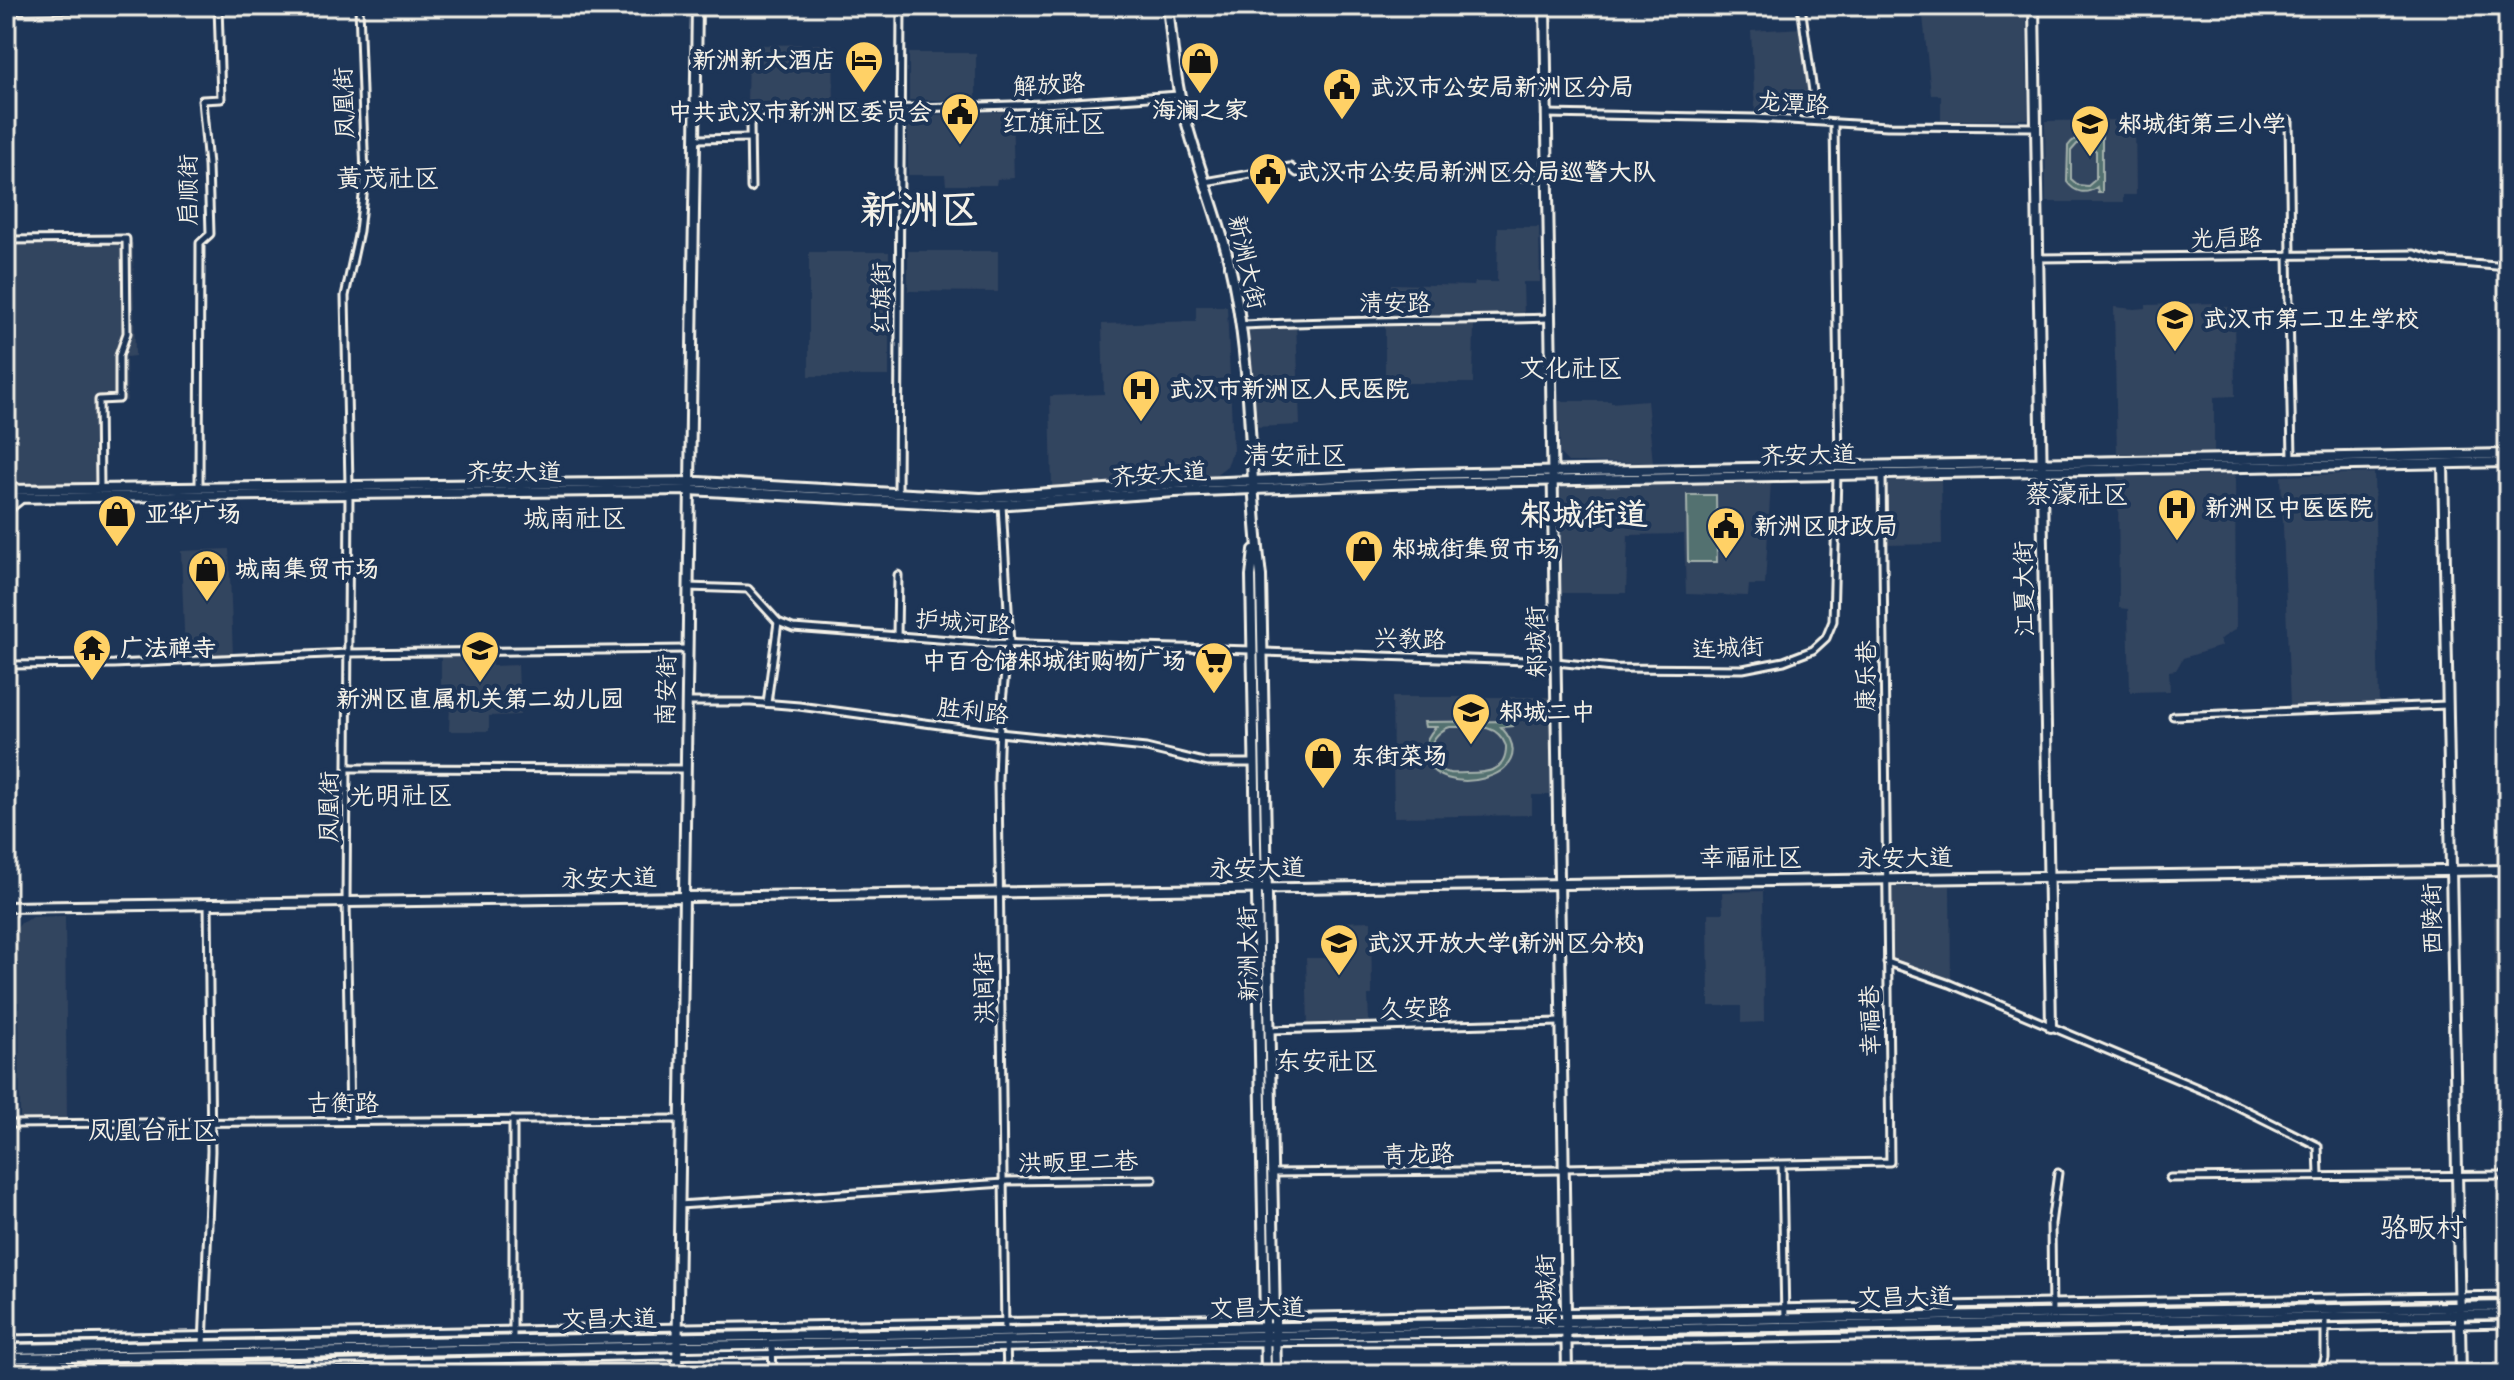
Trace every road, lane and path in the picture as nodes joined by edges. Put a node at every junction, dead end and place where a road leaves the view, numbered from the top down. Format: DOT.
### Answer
graph roads {
  1 [pos="194,6"];
  2 [pos="218,6"];
  3 [pos="359,6"];
  4 [pos="697,6"];
  5 [pos="901,6"];
  6 [pos="1168,6"];
  7 [pos="1545,6"];
  8 [pos="1801,6"];
  9 [pos="2034,6"];
  10 [pos="6,9"];
  11 [pos="1179,95"];
  12 [pos="901,110"];
  13 [pos="1547,114"];
  14 [pos="1817,120"];
  15 [pos="2289,121"];
  16 [pos="1834,124"];
  17 [pos="2036,127"];
  18 [pos="750,138"];
  19 [pos="695,139"];
  20 [pos="1548,178"];
  21 [pos="1205,182"];
  22 [pos="751,188"];
  23 [pos="6,240"];
  24 [pos="2290,255"];
  25 [pos="2038,258"];
  26 [pos="2508,267"];
  27 [pos="1550,318"];
  28 [pos="1241,325"];
  29 [pos="2508,454"];
  30 [pos="2292,458"];
  31 [pos="2508,462"];
  32 [pos="2443,464"];
  33 [pos="2042,467"];
  34 [pos="1838,471"];
  35 [pos="1882,474"];
  36 [pos="1553,476"];
  37 [pos="6,481"];
  38 [pos="1252,484"];
  39 [pos="689,486"];
  40 [pos="199,487"];
  41 [pos="100,488"];
  42 [pos="349,489"];
  43 [pos="6,490"];
  44 [pos="22,494"];
  45 [pos="898,494"];
  46 [pos="6,498"];
  47 [pos="1002,505"];
  48 [pos="6,512"];
  49 [pos="898,575"];
  50 [pos="688,587"];
  51 [pos="778,622"];
  52 [pos="897,636"];
  53 [pos="1009,644"];
  54 [pos="687,649"];
  55 [pos="1258,651"];
  56 [pos="348,653"];
  57 [pos="1556,662"];
  58 [pos="6,665"];
  59 [pos="686,702"];
  60 [pos="767,703"];
  61 [pos="2448,704"];
  62 [pos="2173,716"];
  63 [pos="999,733"];
  64 [pos="1255,763"];
  65 [pos="348,768"];
  66 [pos="685,769"];
  67 [pos="2508,870"];
  68 [pos="2451,871"];
  69 [pos="2049,876"];
  70 [pos="1885,878"];
  71 [pos="1559,883"];
  72 [pos="1262,888"];
  73 [pos="1001,892"];
  74 [pos="683,897"];
  75 [pos="346,902"];
  76 [pos="208,904"];
  77 [pos="6,907"];
  78 [pos="1887,962"];
  79 [pos="1562,1022"];
  80 [pos="2051,1027"];
  81 [pos="1270,1030"];
  82 [pos="6,1087"];
  83 [pos="680,1119"];
  84 [pos="513,1120"];
  85 [pos="350,1121"];
  86 [pos="211,1122"];
  87 [pos="6,1124"];
  88 [pos="1890,1162"];
  89 [pos="1782,1165"];
  90 [pos="1564,1169"];
  91 [pos="1272,1173"];
  92 [pos="2058,1173"];
  93 [pos="2457,1175"];
  94 [pos="2508,1175"];
  95 [pos="2319,1176"];
  96 [pos="2170,1178"];
  97 [pos="1153,1179"];
  98 [pos="1004,1182"];
  99 [pos="679,1205"];
  100 [pos="2459,1295"];
  101 [pos="2508,1295"];
  102 [pos="2052,1302"];
  103 [pos="2508,1306"];
  104 [pos="1785,1307"];
  105 [pos="1566,1311"];
  106 [pos="2459,1311"];
  107 [pos="2052,1314"];
  108 [pos="2508,1314"];
  109 [pos="1270,1316"];
  110 [pos="2325,1318"];
  111 [pos="6,1319"];
  112 [pos="1785,1319"];
  113 [pos="1005,1321"];
  114 [pos="2508,1324"];
  115 [pos="677,1326"];
  116 [pos="2460,1326"];
  117 [pos="2325,1328"];
  118 [pos="513,1329"];
  119 [pos="1566,1331"];
  120 [pos="203,1335"];
  121 [pos="1270,1335"];
  122 [pos="6,1339"];
  123 [pos="1006,1340"];
  124 [pos="513,1341"];
  125 [pos="677,1347"];
  126 [pos="6,1349"];
  127 [pos="201,1350"];
  128 [pos="772,1350"];
  129 [pos="6,1358"];
  130 [pos="312,1358"];
  131 [pos="200,1365"];
  132 [pos="6,1371"];
  133 [pos="675,1372"];
  134 [pos="201,1374"];
  135 [pos="313,1374"];
  136 [pos="773,1374"];
  137 [pos="1007,1374"];
  138 [pos="1266,1374"];
  139 [pos="1276,1374"];
  140 [pos="1567,1374"];
  141 [pos="2320,1374"];
  142 [pos="2461,1374"];
  1 -- 10 [label="main road"];
  2 -- 40 [label="street, 启顺街"];
  3 -- 42 [label="street, 凤凰街"];
  4 -- 19 [label="main road, 南安街"];
  5 -- 12 [label="street, 红旗街"];
  6 -- 11 [label="main road, 新洲大街"];
  7 -- 13 [label="main road, 邾城街"];
  8 -- 14 [label="street"];
  9 -- 17 [label="main road, 江夏大街"];
  11 -- 12 [label="street, 解放路"];
  11 -- 21 [label="main road, 新洲大街"];
  12 -- 18 [label="street, 解放路"];
  12 -- 45 [label="street, 红旗街"];
  13 -- 14 [label="street, 龙潭路"];
  13 -- 20 [label="main road, 邾城街"];
  14 -- 16 [label="street, 龙潭路"];
  15 -- 24 [label="street"];
  16 -- 17 [label="street, 龙潭路"];
  16 -- 34 [label="street, 连城街"];
  17 -- 25 [label="main road, 江夏大街"];
  18 -- 19 [label="street"];
  18 -- 22 [label="street"];
  19 -- 39 [label="main road, 南安街"];
  20 -- 21 [label="street"];
  20 -- 27 [label="main road, 邾城街"];
  21 -- 28 [label="main road, 新洲大街"];
  23 -- 41 [label="street"];
  24 -- 25 [label="street, 光启路"];
  24 -- 26 [label="street, 光启路"];
  24 -- 30 [label="street"];
  25 -- 33 [label="main road, 江夏大街"];
  27 -- 28 [label="street, 清安路"];
  27 -- 36 [label="main road, 邾城街"];
  28 -- 38 [label="main road, 新洲大街"];
  29 -- 30 [label="main road, 齐安大道"];
  30 -- 33 [label="main road, 齐安大道"];
  31 -- 32 [label="main road, 齐安大道"];
  32 -- 33 [label="main road, 齐安大道"];
  32 -- 61 [label="main road, 西陵街"];
  33 -- 34 [label="main road, 齐安大道"];
  33 -- 35 [label="main road, 齐安大道"];
  33 -- 69 [label="main road, 江夏大街"];
  34 -- 35 [label="main road, 齐安大道"];
  34 -- 36 [label="main road, 齐安大道"];
  34 -- 57 [label="street, 连城街"];
  35 -- 70 [label="street, 康乐巷"];
  36 -- 38 [label="main road, 齐安大道"];
  36 -- 57 [label="main road, 邾城街"];
  37 -- 44 [label="street"];
  38 -- 45 [label="main road, 齐安大道"];
  38 -- 47 [label="main road, 齐安大道"];
  38 -- 55 [label="main road, 新洲大街"];
  39 -- 42 [label="main road, 齐安大道"];
  39 -- 45 [label="main road, 齐安大道"];
  39 -- 47 [label="main road, 齐安大道"];
  39 -- 50 [label="main road, 南安街"];
  40 -- 41 [label="main road, 齐安大道"];
  40 -- 42 [label="main road, 齐安大道"];
  41 -- 44 [label="main road, 齐安大道"];
  42 -- 44 [label="main road, 齐安大道"];
  42 -- 56 [label="street, 凤凰街"];
  43 -- 44 [label="main road, 齐安大道"];
  44 -- 46 [label="main road, 齐安大道"];
  44 -- 48 [label="street"];
  47 -- 53 [label="street, 洪闾街"];
  49 -- 52 [label="street"];
  50 -- 51 [label="street"];
  50 -- 54 [label="main road, 南安街"];
  51 -- 52 [label="street, 护城河路"];
  51 -- 60 [label="street"];
  52 -- 53 [label="street, 护城河路"];
  53 -- 55 [label="street, 护城河路"];
  53 -- 63 [label="street, 洪闾街"];
  54 -- 56 [label="street"];
  54 -- 59 [label="main road, 南安街"];
  55 -- 57 [label="street, 兴教路"];
  55 -- 64 [label="main road, 新洲大街"];
  55 -- 72 [label="main road, 新洲大街"];
  56 -- 58 [label="street"];
  56 -- 65 [label="street, 凤凰街"];
  57 -- 71 [label="main road, 邾城街"];
  59 -- 60 [label="street, 胜利路"];
  59 -- 66 [label="main road, 南安街"];
  60 -- 63 [label="street, 胜利路"];
  61 -- 62 [label="street"];
  61 -- 68 [label="main road, 西陵街"];
  63 -- 64 [label="street, 胜利路"];
  63 -- 73 [label="street, 洪闾街"];
  64 -- 72 [label="main road, 新洲大街"];
  65 -- 66 [label="street"];
  65 -- 75 [label="street, 凤凰街"];
  66 -- 74 [label="main road, 南安街"];
  67 -- 68 [label="main road, 永安大道"];
  68 -- 69 [label="main road, 永安大道"];
  68 -- 93 [label="main road, 西陵街"];
  69 -- 70 [label="main road, 永安大道"];
  69 -- 80 [label="main road, 江夏大街"];
  70 -- 71 [label="main road, 永安大道"];
  70 -- 78 [label="street, 幸福巷"];
  71 -- 72 [label="main road, 永安大道"];
  71 -- 79 [label="main road, 邾城街"];
  72 -- 73 [label="main road, 永安大道"];
  72 -- 81 [label="main road, 新洲大街"];
  72 -- 109 [label="main road, 新洲大街"];
  73 -- 74 [label="main road, 永安大道"];
  73 -- 98 [label="street, 洪闾街"];
  74 -- 75 [label="main road, 永安大道"];
  74 -- 83 [label="main road, 南安街"];
  75 -- 76 [label="main road, 永安大道"];
  75 -- 85 [label="street, 凤凰街"];
  76 -- 77 [label="main road, 永安大道"];
  76 -- 86 [label="street"];
  78 -- 80 [label="street"];
  78 -- 88 [label="street, 幸福巷"];
  79 -- 81 [label="street, 久安路"];
  79 -- 90 [label="main road, 邾城街"];
  80 -- 95 [label="street"];
  81 -- 91 [label="main road, 新洲大街"];
  82 -- 87 [label="street"];
  83 -- 84 [label="street, 古衡路"];
  83 -- 99 [label="main road, 南安街"];
  84 -- 85 [label="street, 古衡路"];
  84 -- 118 [label="street"];
  85 -- 86 [label="street, 古衡路"];
  86 -- 87 [label="street, 古衡路"];
  86 -- 120 [label="street"];
  87 -- 111 [label="street"];
  88 -- 89 [label="street, 青龙路"];
  89 -- 90 [label="street, 青龙路"];
  89 -- 104 [label="street"];
  90 -- 91 [label="street, 青龙路"];
  90 -- 105 [label="main road, 邾城街"];
  91 -- 109 [label="main road, 新洲大街"];
  92 -- 102 [label="street"];
  93 -- 94 [label="street"];
  93 -- 95 [label="street"];
  93 -- 100 [label="main road, 西陵街"];
  95 -- 96 [label="street"];
  97 -- 98 [label="street, 洪畈里二巷"];
  98 -- 99 [label="street, 洪畈里二巷"];
  98 -- 113 [label="street, 洪闾街"];
  99 -- 115 [label="main road, 南安街"];
  100 -- 101 [label="street"];
  100 -- 102 [label="street"];
  100 -- 106 [label="main road, 西陵街"];
  102 -- 104 [label="street"];
  102 -- 107 [label="street"];
  103 -- 106 [label="main road, 文昌大道"];
  104 -- 105 [label="street"];
  104 -- 112 [label="street"];
  105 -- 109 [label="street"];
  105 -- 119 [label="main road, 邾城街"];
  106 -- 107 [label="main road, 文昌大道"];
  106 -- 108 [label="main road, 文昌大道"];
  106 -- 110 [label="main road, 文昌大道"];
  106 -- 116 [label="main road, 西陵街"];
  107 -- 112 [label="main road, 文昌大道"];
  109 -- 113 [label="street"];
  109 -- 121 [label="main road, 新洲大街"];
  110 -- 117 [label="street"];
  110 -- 119 [label="main road, 文昌大道"];
  112 -- 119 [label="main road, 文昌大道"];
  113 -- 115 [label="street"];
  113 -- 123 [label="street, 洪闾街"];
  114 -- 116 [label="street"];
  115 -- 118 [label="street"];
  115 -- 125 [label="main road, 南安街"];
  116 -- 117 [label="street"];
  116 -- 142 [label="main road, 西陵街"];
  117 -- 119 [label="street"];
  117 -- 141 [label="street"];
  118 -- 120 [label="street"];
  118 -- 124 [label="street"];
  119 -- 121 [label="main road, 文昌大道"];
  119 -- 121 [label="street"];
  119 -- 140 [label="main road, 邾城街"];
  120 -- 122 [label="street"];
  120 -- 127 [label="street"];
  121 -- 123 [label="main road, 文昌大道"];
  121 -- 123 [label="street"];
  121 -- 138 [label="main road, 新洲大街"];
  121 -- 139 [label="main road, 新洲大街"];
  123 -- 125 [label="main road, 文昌大道"];
  123 -- 128 [label="main road, 文昌大道"];
  123 -- 137 [label="street, 洪闾街"];
  124 -- 125 [label="main road, 文昌大道"];
  124 -- 127 [label="main road, 文昌大道"];
  125 -- 128 [label="main road, 文昌大道"];
  125 -- 130 [label="main road, 文昌大道"];
  125 -- 133 [label="main road, 南安街"];
  126 -- 127 [label="main road, 文昌大道"];
  127 -- 129 [label="main road, 文昌大道"];
  127 -- 130 [label="main road, 文昌大道"];
  127 -- 131 [label="street"];
  128 -- 136 [label="street"];
  130 -- 131 [label="street"];
  130 -- 135 [label="street"];
  131 -- 132 [label="street"];
  131 -- 134 [label="street"];
}
